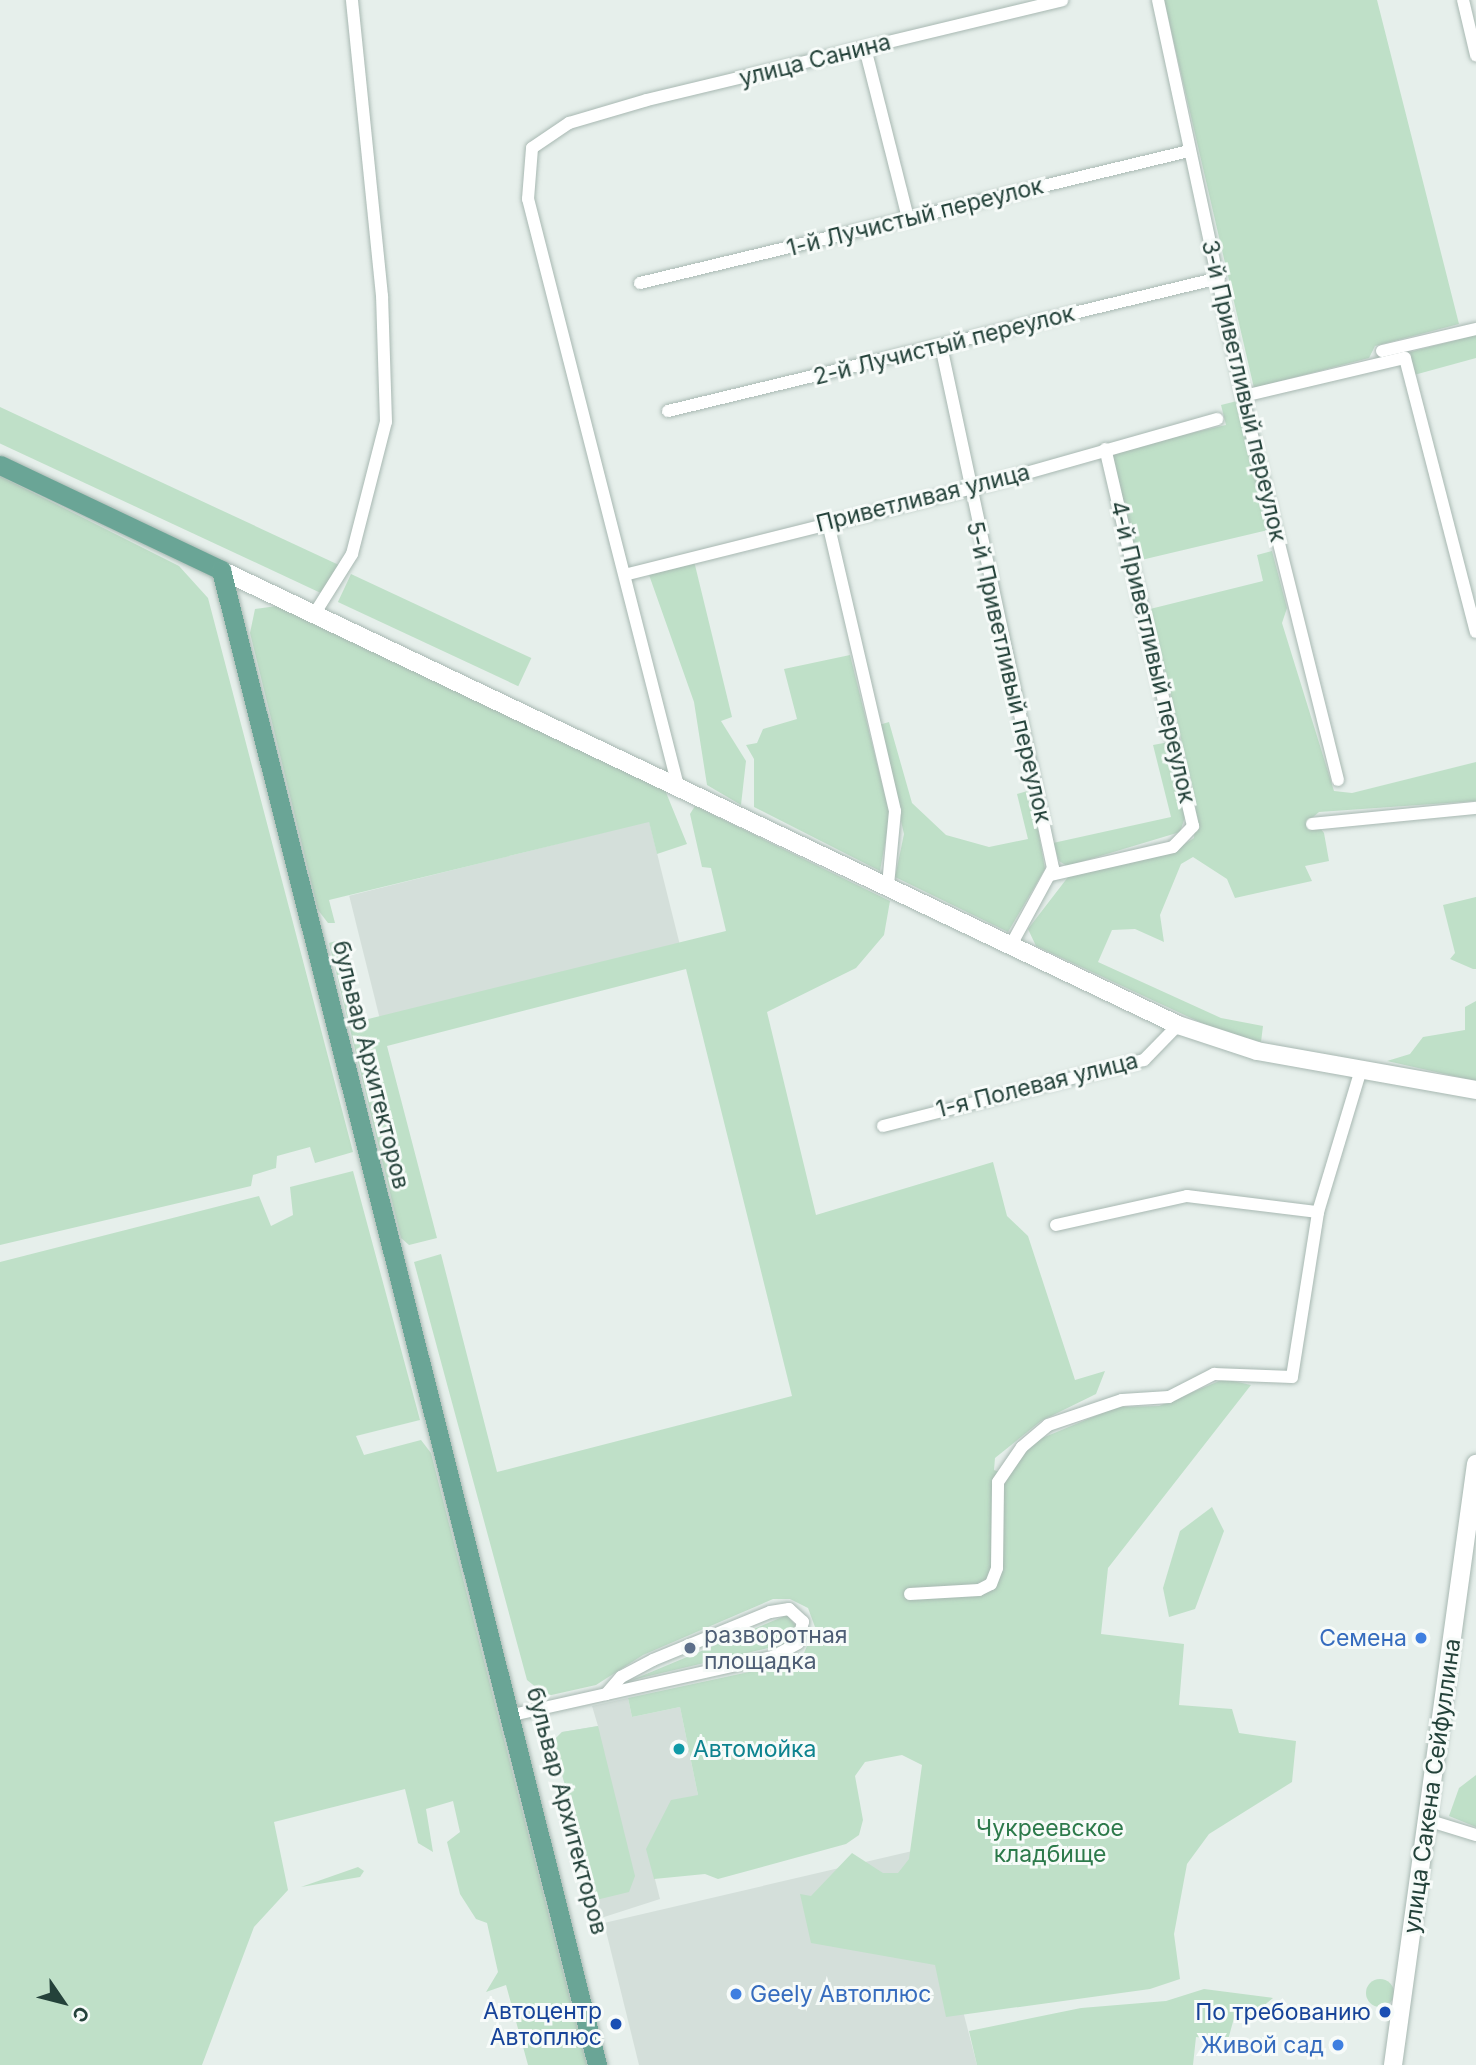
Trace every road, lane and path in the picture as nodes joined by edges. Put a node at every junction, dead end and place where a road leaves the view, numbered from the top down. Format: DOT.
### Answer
graph roads {
  1 [pos="352,0"];
  2 [pos="1062,0"];
  3 [pos="1158,0"];
  4 [pos="1463,0"];
  5 [pos="864,48"];
  6 [pos="1476,55"];
  7 [pos="1189,151"];
  8 [pos="908,218"];
  9 [pos="1219,278"];
  10 [pos="640,283"];
  11 [pos="1476,329"];
  12 [pos="941,346"];
  13 [pos="1382,351"];
  14 [pos="1248,395"];
  15 [pos="668,411"];
  16 [pos="1217,419"];
  17 [pos="1105,449"];
  18 [pos="0,465"];
  19 [pos="970,489"];
  20 [pos="828,523"];
  21 [pos="221,570"];
  22 [pos="628,574"];
  23 [pos="315,613"];
  24 [pos="1476,632"];
  25 [pos="1338,780"];
  26 [pos="678,786"];
  27 [pos="1476,808"];
  28 [pos="1312,824"];
  29 [pos="1051,875"];
  30 [pos="888,885"];
  31 [pos="1011,945"];
  32 [pos="1178,1025"];
  33 [pos="1361,1070"];
  34 [pos="1476,1090"];
  35 [pos="883,1126"];
  36 [pos="1318,1212"];
  37 [pos="1056,1225"];
  38 [pos="1476,1464"];
  39 [pos="910,1594"];
  40 [pos="606,1694"];
  41 [pos="512,1715"];
  42 [pos="1427,1819"];
  43 [pos="1476,1835"];
  44 [pos="597,2065"];
  45 [pos="608,2065"];
  46 [pos="1393,2065"];
  1 -- 23 [label="street"];
  2 -- 5 [label="street, улица Санина"];
  3 -- 7 [label="street, 3-й Приветливый переулок"];
  4 -- 6 [label="street"];
  5 -- 8 [label="street"];
  5 -- 22 [label="street, улица Санина"];
  7 -- 8 [label="street, 1-й Лучистый переулок"];
  7 -- 9 [label="street, 3-й Приветливый переулок"];
  8 -- 10 [label="street, 1-й Лучистый переулок"];
  9 -- 12 [label="street, 2-й Лучистый переулок"];
  9 -- 14 [label="street, 3-й Приветливый переулок"];
  11 -- 13 [label="street"];
  12 -- 15 [label="street, 2-й Лучистый переулок"];
  12 -- 19 [label="street, 5-й Приветливый переулок"];
  14 -- 24 [label="street"];
  14 -- 25 [label="street, 3-й Приветливый переулок"];
  16 -- 17 [label="street, Приветливая улица"];
  17 -- 19 [label="street, Приветливая улица"];
  17 -- 29 [label="street, 4-й Приветливый переулок"];
  18 -- 21 [label="main road"];
  19 -- 20 [label="street, Приветливая улица"];
  19 -- 29 [label="street, 5-й Приветливый переулок"];
  20 -- 22 [label="street, Приветливая улица"];
  20 -- 30 [label="street"];
  21 -- 23 [label="main road"];
  21 -- 41 [label="main road, бульвар Архитекторов"];
  22 -- 26 [label="street, улица Санина"];
  23 -- 26 [label="main road"];
  26 -- 30 [label="main road"];
  27 -- 28 [label="street"];
  29 -- 31 [label="street"];
  30 -- 31 [label="main road"];
  31 -- 32 [label="main road"];
  32 -- 33 [label="main road"];
  32 -- 35 [label="street, 1-я Полевая улица"];
  33 -- 34 [label="main road"];
  33 -- 36 [label="street"];
  36 -- 37 [label="street"];
  36 -- 39 [label="street"];
  38 -- 42 [label="main road, улица Сакена Сейфуллина"];
  40 -- 40 [label="street"];
  40 -- 41 [label="street"];
  41 -- 44 [label="main road, бульвар Архитекторов"];
  41 -- 45 [label="main road, бульвар Архитекторов"];
  42 -- 43 [label="street"];
  42 -- 46 [label="main road, улица Сакена Сейфуллина"];
}
